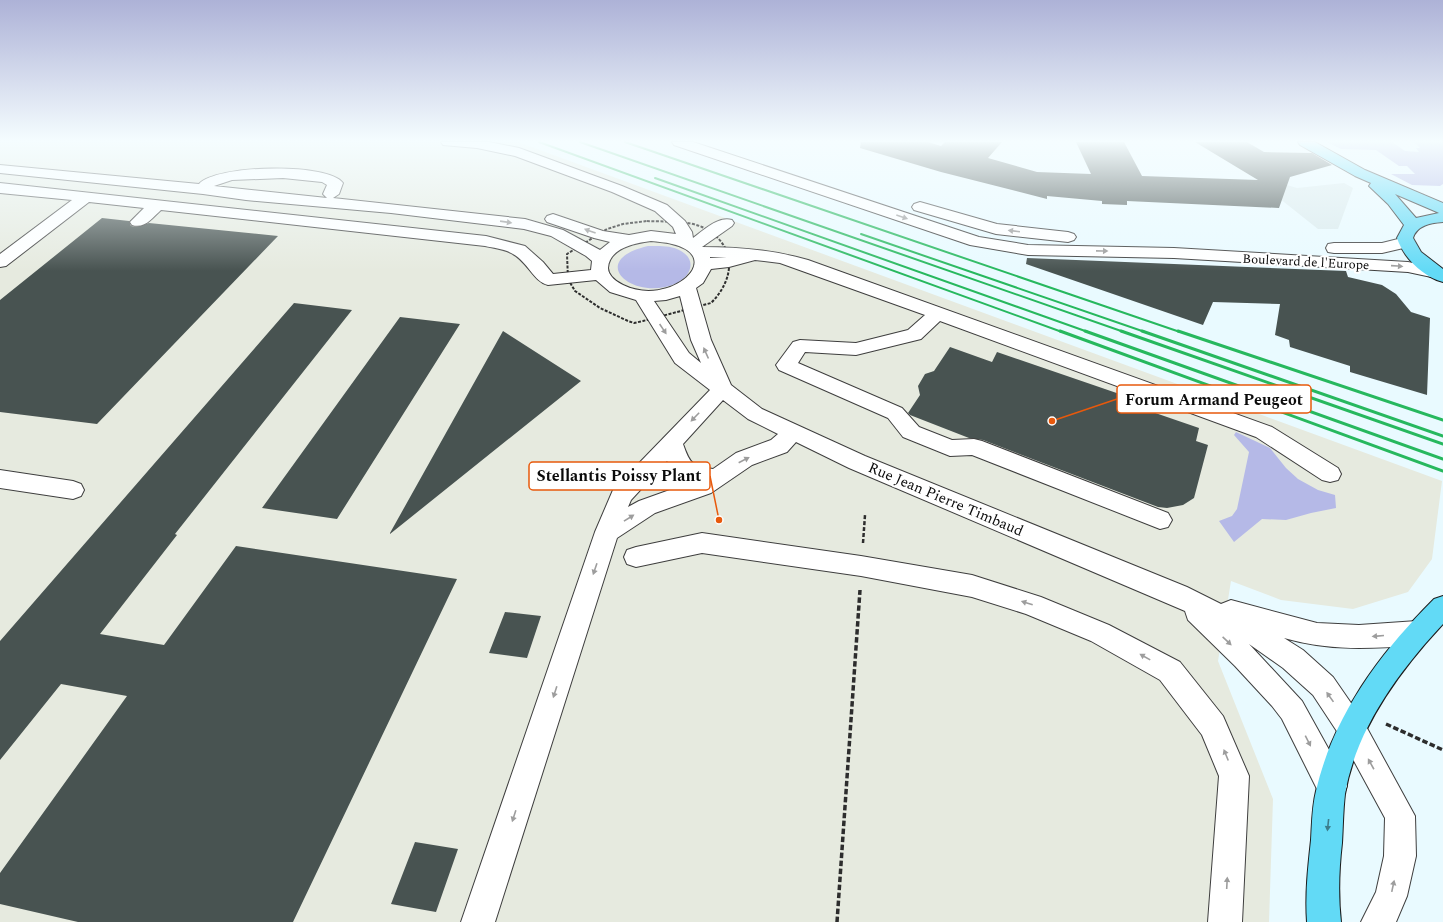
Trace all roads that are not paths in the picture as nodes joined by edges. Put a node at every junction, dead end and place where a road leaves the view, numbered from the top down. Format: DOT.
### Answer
graph roads {
  1 [pos="163,185"];
  2 [pos="606,185"];
  3 [pos="808,185"];
  4 [pos="853,185"];
  5 [pos="1375,185"];
  6 [pos="1388,185"];
  7 [pos="0,188"];
  8 [pos="203,189"];
  9 [pos="86,198"];
  10 [pos="158,205"];
  11 [pos="1443,209"];
  12 [pos="230,213"];
  13 [pos="1443,217"];
  14 [pos="670,219"];
  15 [pos="138,222"];
  16 [pos="726,223"];
  17 [pos="1413,226"];
  18 [pos="212,229"];
  19 [pos="1046,235"];
  20 [pos="651,236"];
  21 [pos="628,240"];
  22 [pos="1406,242"];
  23 [pos="1066,243"];
  24 [pos="1196,243"];
  25 [pos="1028,250"];
  26 [pos="695,251"];
  27 [pos="1174,253"];
  28 [pos="0,262"];
  29 [pos="601,267"];
  30 [pos="1440,275"];
  31 [pos="687,288"];
  32 [pos="642,296"];
  33 [pos="937,314"];
  34 [pos="722,389"];
  35 [pos="792,432"];
  36 [pos="671,442"];
  37 [pos="1330,474"];
  38 [pos="716,478"];
  39 [pos="0,479"];
  40 [pos="73,490"];
  41 [pos="1160,520"];
  42 [pos="608,532"];
  43 [pos="636,557"];
  44 [pos="1178,595"];
  45 [pos="1443,607"];
  46 [pos="1417,633"];
  47 [pos="1352,729"];
  48 [pos="1332,786"];
  49 [pos="478,922"];
  50 [pos="1225,922"];
  51 [pos="1324,922"];
  52 [pos="1378,922"];
  1 -- 8 [label="street"];
  2 -- 14 [label="street"];
  3 -- 25 [label="street, Boulevard de l'Europe, one-way"];
  19 -- 4 [label="street, Boulevard de l'Europe, one-way"];
  5 -- 17 [label="main road"];
  6 -- 11 [label="main road"];
  7 -- 9 [label="street"];
  21 -- 8 [label="street, one-way"];
  8 -- 29 [label="street, one-way"];
  9 -- 10 [label="street"];
  9 -- 28 [label="street"];
  10 -- 12 [label="street"];
  10 -- 15 [label="street"];
  12 -- 18 [label="street"];
  12 -- 29 [label="street"];
  13 -- 17 [label="main road"];
  14 -- 20 [label="street"];
  14 -- 26 [label="street"];
  16 -- 26 [label="street"];
  17 -- 22 [label="main road"];
  19 -- 23 [label="street, Boulevard de l'Europe"];
  19 -- 25 [label="street"];
  20 -- 21 [label="street"];
  20 -- 26 [label="street"];
  21 -- 29 [label="street"];
  22 -- 24 [label="street, Boulevard de l'Europe"];
  22 -- 30 [label="main road"];
  23 -- 24 [label="street, Boulevard de l'Europe"];
  23 -- 25 [label="street, Boulevard de l'Europe"];
  23 -- 27 [label="street, Boulevard de l'Europe, one-way"];
  24 -- 27 [label="street, Boulevard de l'Europe"];
  26 -- 31 [label="street"];
  26 -- 33 [label="street"];
  27 -- 30 [label="street, Boulevard de l'Europe, one-way"];
  29 -- 32 [label="street"];
  31 -- 32 [label="street"];
  34 -- 31 [label="street, Rue Jean Pierre Timbaud, one-way"];
  32 -- 34 [label="street, Rue Jean Pierre Timbaud, one-way"];
  33 -- 37 [label="street"];
  33 -- 41 [label="street"];
  34 -- 35 [label="street, Rue Jean Pierre Timbaud"];
  34 -- 36 [label="street, one-way"];
  38 -- 35 [label="street, one-way"];
  35 -- 44 [label="street, Rue Jean Pierre Timbaud"];
  36 -- 38 [label="street"];
  36 -- 42 [label="street"];
  42 -- 38 [label="street, one-way"];
  39 -- 40 [label="street"];
  42 -- 49 [label="street, one-way"];
  50 -- 43 [label="street, one-way"];
  46 -- 44 [label="street, Rue Jean Pierre Timbaud, one-way"];
  47 -- 44 [label="street, Rue Jean Pierre Timbaud, one-way"];
  44 -- 48 [label="street, Rue Jean Pierre Timbaud, one-way"];
  45 -- 46 [label="main road"];
  46 -- 47 [label="main road"];
  47 -- 48 [label="main road"];
  52 -- 47 [label="street, Rue Jean Pierre Timbaud, one-way"];
  48 -- 51 [label="main road, one-way"];
}
